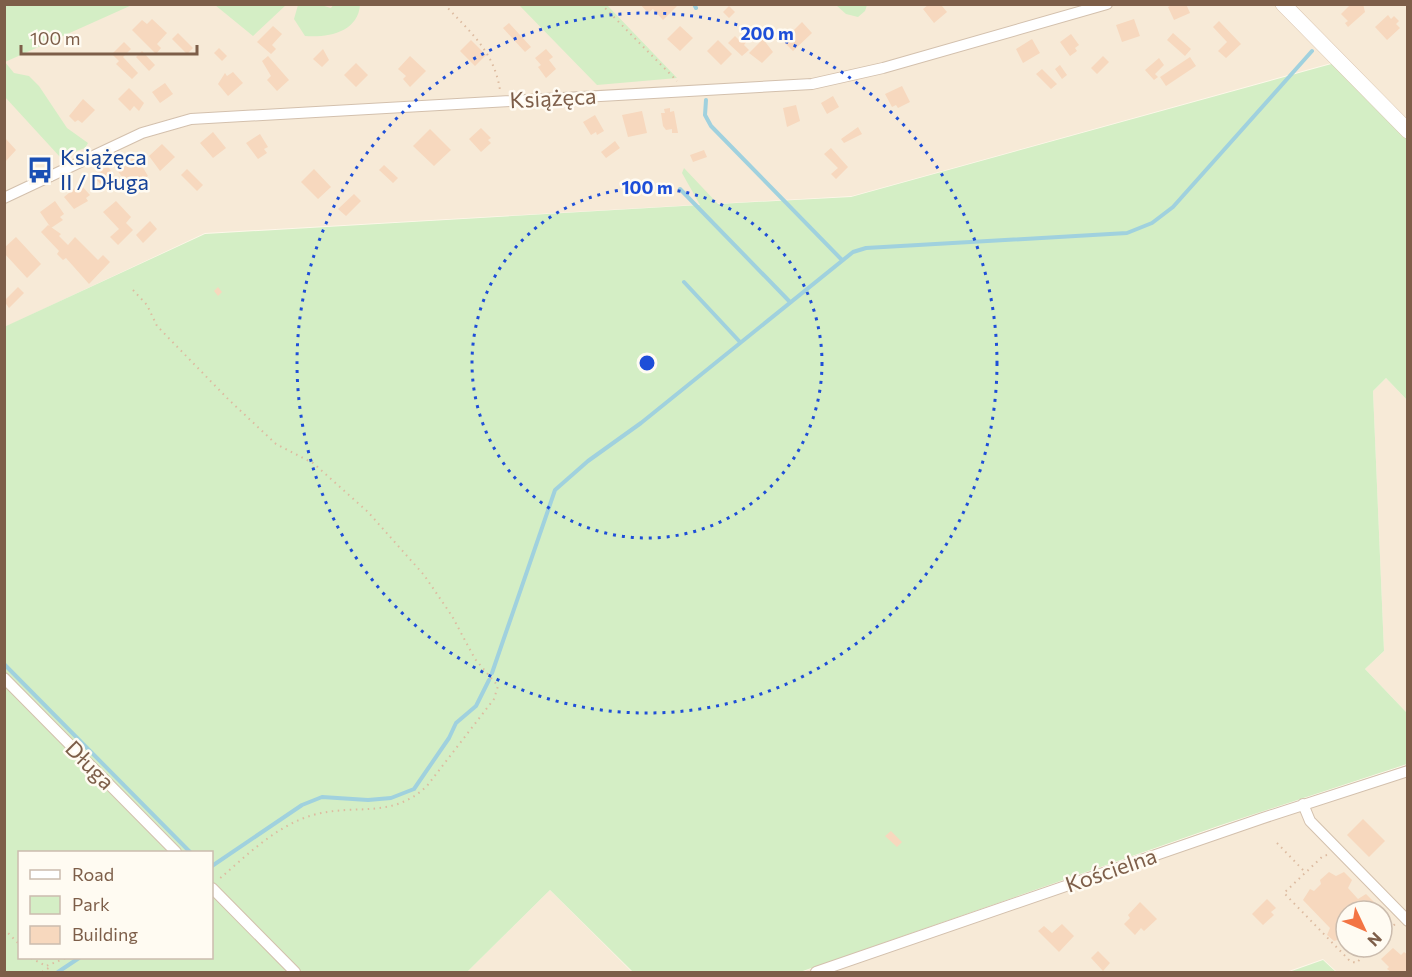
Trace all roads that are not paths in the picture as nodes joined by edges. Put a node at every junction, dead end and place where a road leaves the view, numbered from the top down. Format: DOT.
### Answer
graph roads {
  1 [pos="1107,4"];
  2 [pos="1283,4"];
  3 [pos="1407,131"];
  4 [pos="4,198"];
  5 [pos="4,678"];
  6 [pos="1407,771"];
  7 [pos="1303,804"];
  8 [pos="175,851"];
  9 [pos="213,888"];
  10 [pos="1407,921"];
  11 [pos="295,972"];
  12 [pos="816,972"];
  1 -- 4 [label="street, Książęca"];
  2 -- 3 [label="street"];
  5 -- 8 [label="street, Długa"];
  6 -- 7 [label="street, Kościelna"];
  7 -- 10 [label="street"];
  7 -- 12 [label="street, Kościelna"];
  9 -- 11 [label="street"];
}
